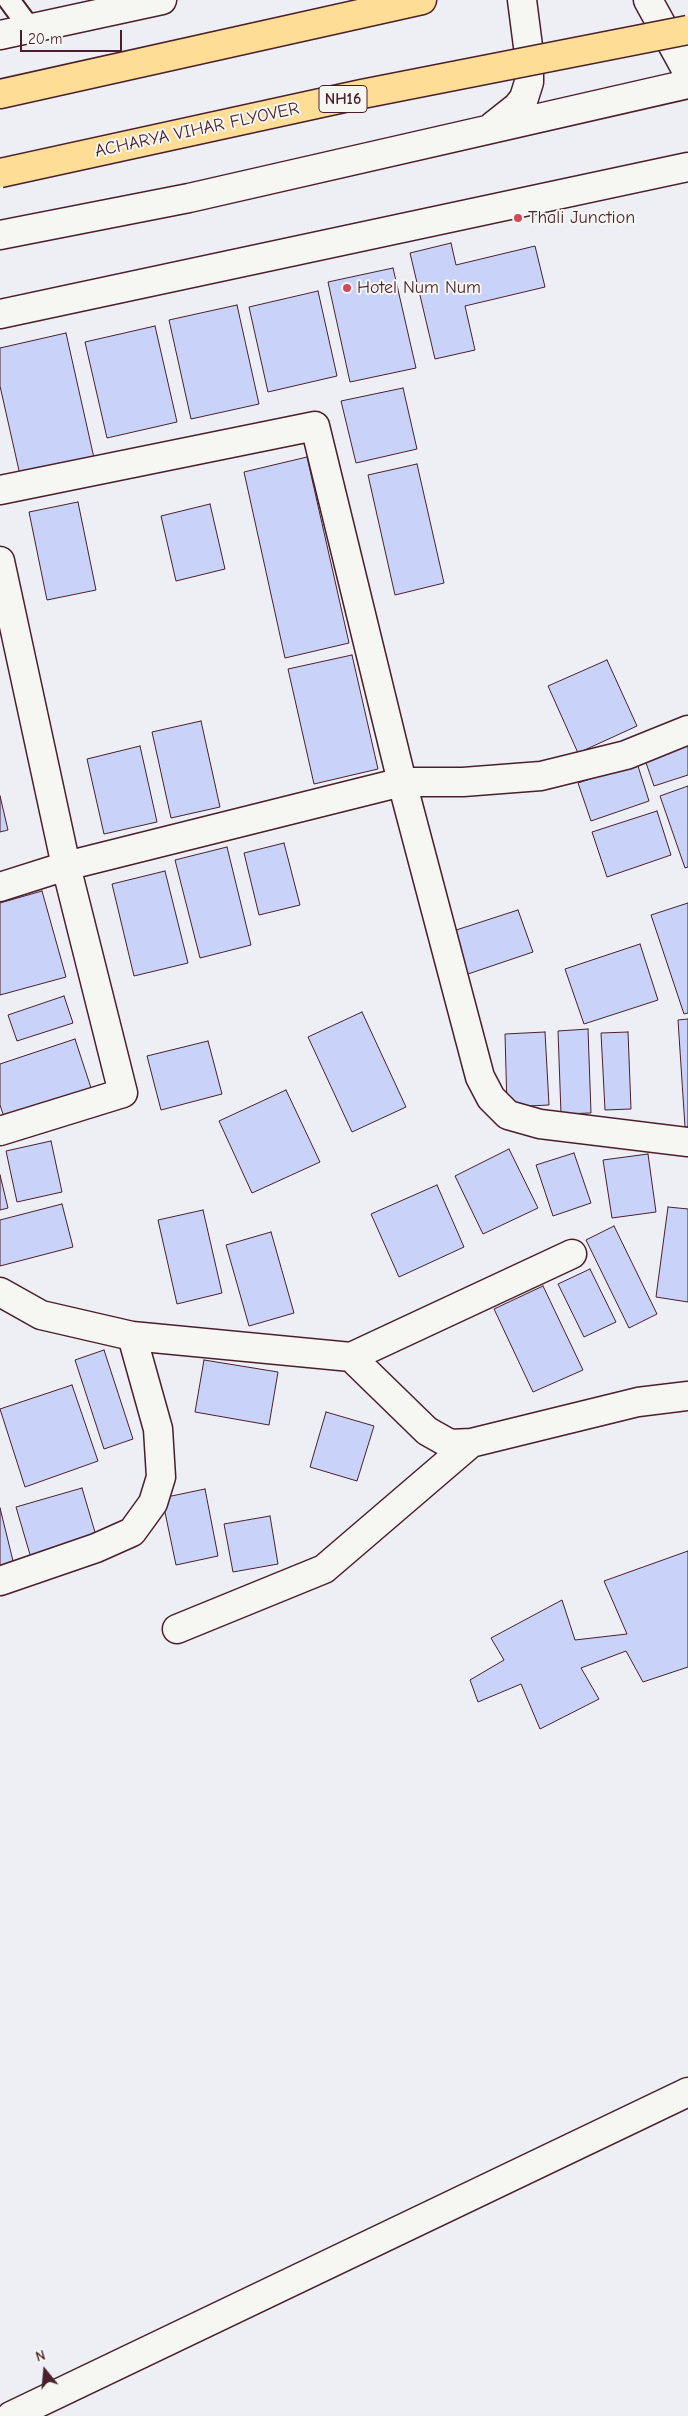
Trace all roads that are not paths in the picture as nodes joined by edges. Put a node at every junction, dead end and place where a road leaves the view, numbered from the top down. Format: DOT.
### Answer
graph roads {
  1 [pos="9,0"];
  2 [pos="162,0"];
  3 [pos="422,0"];
  4 [pos="522,0"];
  5 [pos="648,0"];
  6 [pos="29,27"];
  7 [pos="688,30"];
  8 [pos="0,35"];
  9 [pos="688,72"];
  10 [pos="688,84"];
  11 [pos="0,94"];
  12 [pos="488,130"];
  13 [pos="688,167"];
  14 [pos="0,173"];
  15 [pos="0,235"];
  16 [pos="0,314"];
  17 [pos="0,490"];
  18 [pos="0,561"];
  19 [pos="688,730"];
  20 [pos="402,782"];
  21 [pos="66,866"];
  22 [pos="0,887"];
  23 [pos="0,1131"];
  24 [pos="688,1142"];
  25 [pos="572,1254"];
  26 [pos="0,1292"];
  27 [pos="132,1336"];
  28 [pos="351,1357"];
  29 [pos="688,1396"];
  30 [pos="471,1443"];
  31 [pos="0,1581"];
  32 [pos="177,1629"];
  33 [pos="688,2092"];
  34 [pos="11,2416"];
  1 -- 6 [label="lane"];
  2 -- 6 [label="street"];
  3 -- 11 [label="highway"];
  4 -- 12 [label="street"];
  5 -- 9 [label="street"];
  6 -- 8 [label="street"];
  7 -- 14 [label="highway, ACHARYA VIHAR FLYOVER / NH16, bridge"];
  10 -- 12 [label="street"];
  12 -- 15 [label="street"];
  13 -- 16 [label="street"];
  17 -- 20 [label="street"];
  18 -- 21 [label="street"];
  19 -- 20 [label="street"];
  20 -- 21 [label="street"];
  20 -- 24 [label="street"];
  21 -- 22 [label="street"];
  21 -- 23 [label="street"];
  25 -- 28 [label="street"];
  26 -- 27 [label="street"];
  27 -- 28 [label="street"];
  27 -- 31 [label="street"];
  28 -- 30 [label="street"];
  29 -- 30 [label="street"];
  30 -- 32 [label="street"];
  33 -- 34 [label="street"];
}
